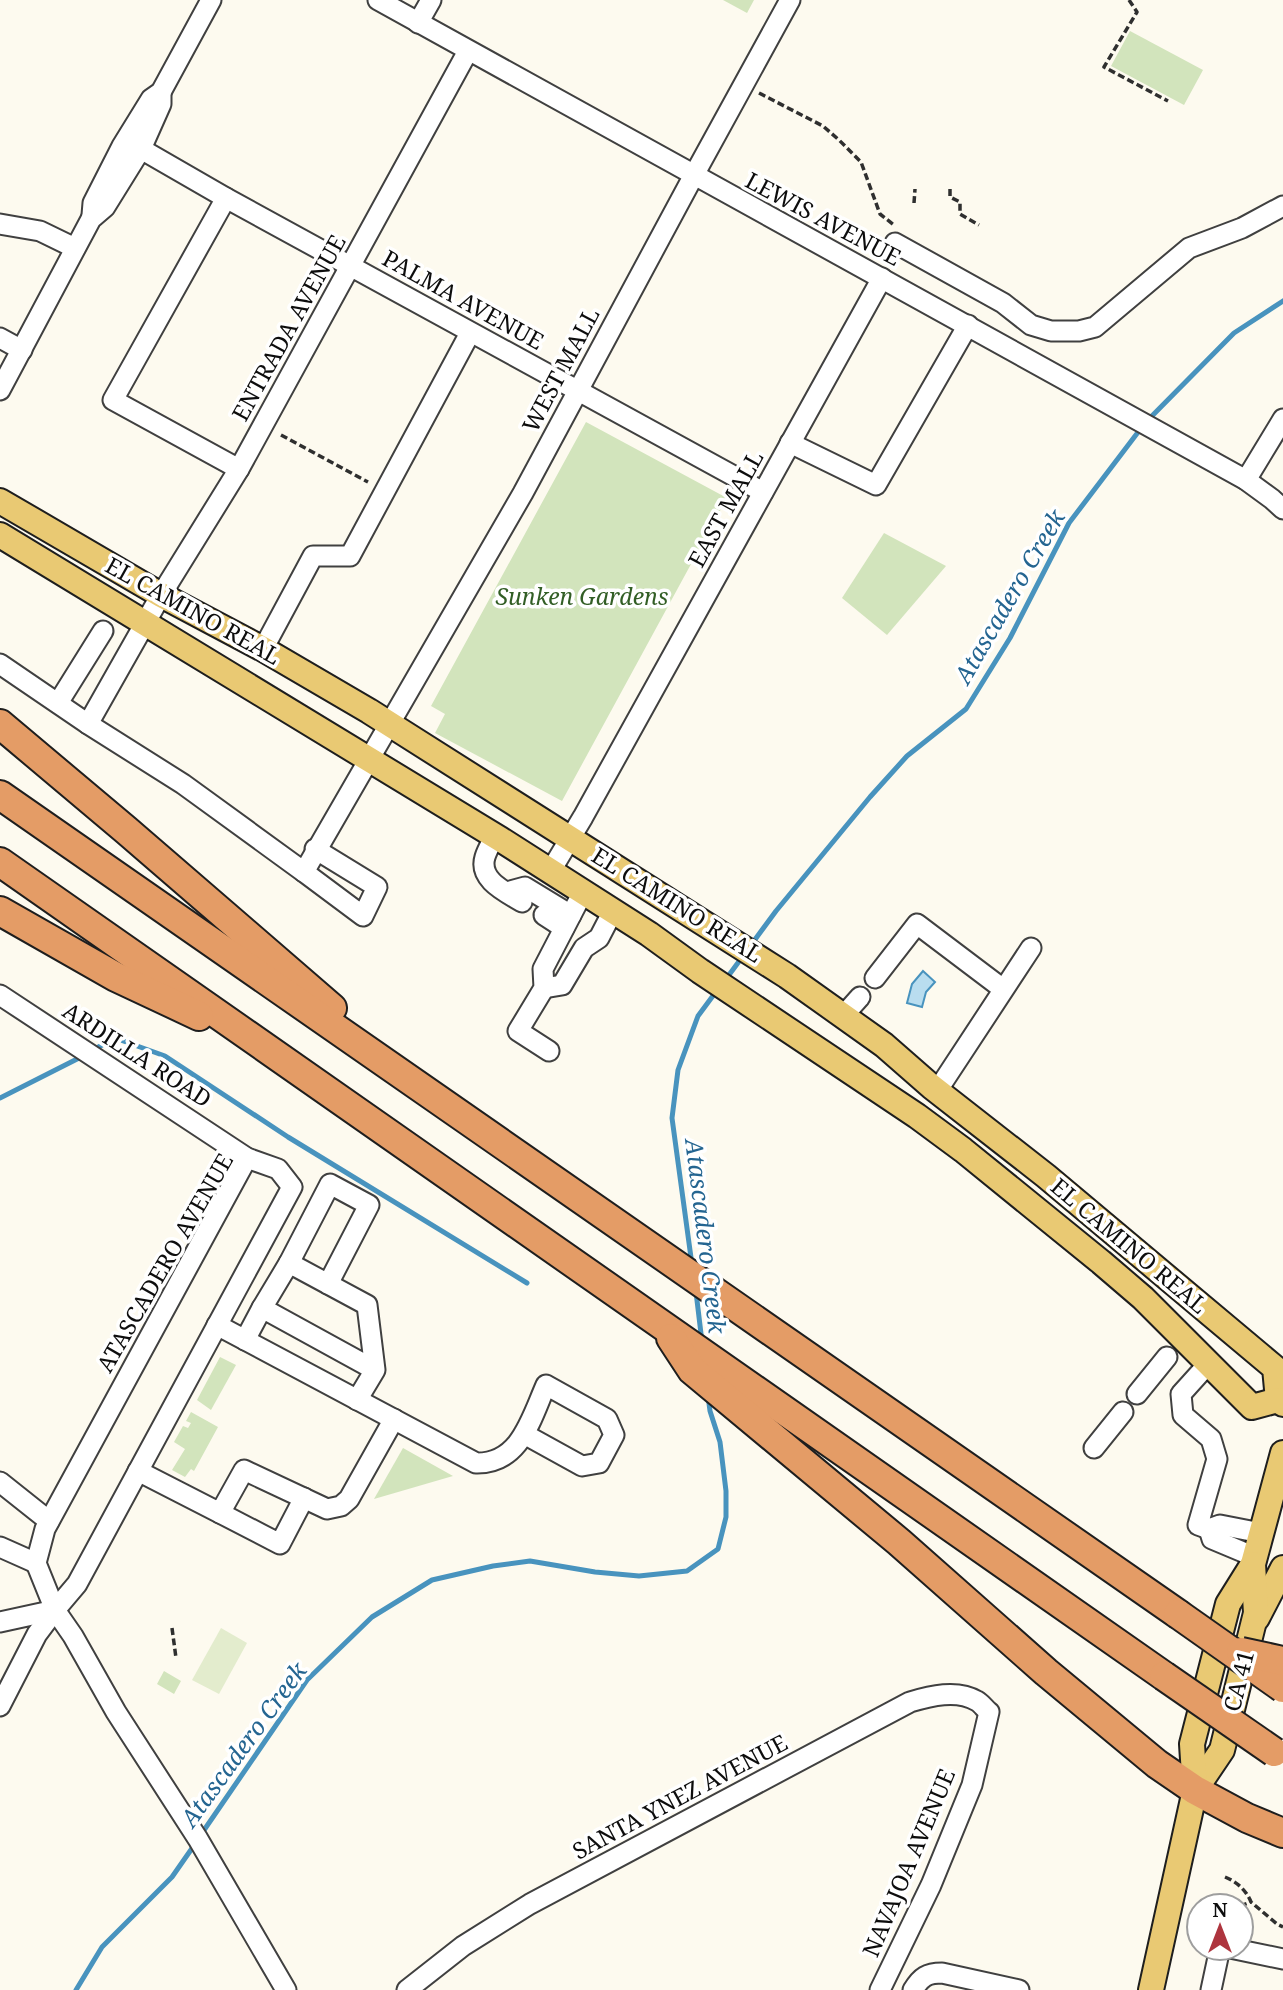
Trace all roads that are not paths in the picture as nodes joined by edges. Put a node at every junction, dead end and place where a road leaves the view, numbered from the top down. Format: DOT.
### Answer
graph roads {
  1 [pos="211,0"];
  2 [pos="378,0"];
  3 [pos="431,0"];
  4 [pos="790,0"];
  5 [pos="418,23"];
  6 [pos="468,51"];
  7 [pos="161,92"];
  8 [pos="141,149"];
  9 [pos="694,175"];
  10 [pos="226,198"];
  11 [pos="1283,206"];
  12 [pos="91,219"];
  13 [pos="0,224"];
  14 [pos="896,236"];
  15 [pos="75,248"];
  16 [pos="351,267"];
  17 [pos="881,278"];
  18 [pos="968,325"];
  19 [pos="470,333"];
  20 [pos="0,338"];
  21 [pos="22,350"];
  22 [pos="0,390"];
  23 [pos="578,391"];
  24 [pos="1283,419"];
  25 [pos="790,443"];
  26 [pos="239,469"];
  27 [pos="1246,480"];
  28 [pos="764,492"];
  29 [pos="0,501"];
  30 [pos="1283,509"];
  31 [pos="0,535"];
  32 [pos="161,596"];
  33 [pos="145,623"];
  34 [pos="103,631"];
  35 [pos="263,649"];
  36 [pos="0,664"];
  37 [pos="58,704"];
  38 [pos="0,724"];
  39 [pos="88,724"];
  40 [pos="390,724"];
  41 [pos="368,759"];
  42 [pos="0,795"];
  43 [pos="495,836"];
  44 [pos="571,838"];
  45 [pos="315,849"];
  46 [pos="0,862"];
  47 [pos="304,872"];
  48 [pos="550,872"];
  49 [pos="583,892"];
  50 [pos="0,911"];
  51 [pos="614,911"];
  52 [pos="544,915"];
  53 [pos="567,921"];
  54 [pos="1031,948"];
  55 [pos="875,978"];
  56 [pos="544,988"];
  57 [pos="1003,989"];
  58 [pos="0,995"];
  59 [pos="860,997"];
  60 [pos="843,1016"];
  61 [pos="266,1048"];
  62 [pos="549,1051"];
  63 [pos="937,1091"];
  64 [pos="443,1104"];
  65 [pos="247,1157"];
  66 [pos="289,1263"];
  67 [pos="328,1284"];
  68 [pos="262,1308"];
  69 [pos="217,1325"];
  70 [pos="244,1340"];
  71 [pos="1167,1357"];
  72 [pos="700,1359"];
  73 [pos="1209,1363"];
  74 [pos="375,1370"];
  75 [pos="1137,1394"];
  76 [pos="357,1399"];
  77 [pos="1280,1402"];
  78 [pos="1123,1412"];
  79 [pos="394,1419"];
  80 [pos="524,1434"];
  81 [pos="1094,1448"];
  82 [pos="1283,1453"];
  83 [pos="138,1471"];
  84 [pos="0,1482"];
  85 [pos="304,1498"];
  86 [pos="220,1513"];
  87 [pos="49,1521"];
  88 [pos="0,1547"];
  89 [pos="1257,1551"];
  90 [pos="36,1563"];
  91 [pos="1283,1568"];
  92 [pos="55,1610"];
  93 [pos="0,1622"];
  94 [pos="1252,1628"];
  95 [pos="1228,1649"];
  96 [pos="1283,1661"];
  97 [pos="1283,1688"];
  98 [pos="0,1706"];
  99 [pos="989,1713"];
  100 [pos="1278,1755"];
  101 [pos="1195,1790"];
  102 [pos="1283,1833"];
  103 [pos="1255,1953"];
  104 [pos="1283,1959"];
  105 [pos="1217,1962"];
  106 [pos="1156,1989"];
  107 [pos="286,1990"];
  108 [pos="407,1990"];
  109 [pos="880,1990"];
  110 [pos="913,1990"];
  111 [pos="1019,1990"];
  112 [pos="1211,1990"];
  1 -- 7 [label="street"];
  2 -- 5 [label="street, LEWIS AVENUE"];
  3 -- 5 [label="street"];
  4 -- 9 [label="street, WEST MALL"];
  5 -- 6 [label="street, LEWIS AVENUE"];
  6 -- 9 [label="street, LEWIS AVENUE"];
  6 -- 16 [label="street, ENTRADA AVENUE"];
  7 -- 8 [label="street"];
  7 -- 12 [label="street"];
  8 -- 10 [label="street, PALMA AVENUE"];
  8 -- 12 [label="street"];
  9 -- 17 [label="street, LEWIS AVENUE"];
  9 -- 23 [label="street, WEST MALL"];
  10 -- 16 [label="street, PALMA AVENUE"];
  10 -- 26 [label="street"];
  11 -- 14 [label="street"];
  12 -- 15 [label="street"];
  13 -- 15 [label="street"];
  15 -- 21 [label="street"];
  16 -- 19 [label="street, PALMA AVENUE"];
  16 -- 26 [label="street, ENTRADA AVENUE"];
  17 -- 18 [label="street, LEWIS AVENUE"];
  17 -- 25 [label="street, EAST MALL"];
  18 -- 25 [label="street"];
  18 -- 27 [label="street, LEWIS AVENUE"];
  19 -- 23 [label="street, PALMA AVENUE"];
  19 -- 35 [label="street"];
  20 -- 21 [label="street"];
  21 -- 22 [label="street"];
  23 -- 28 [label="street, PALMA AVENUE"];
  23 -- 40 [label="street, WEST MALL"];
  24 -- 27 [label="street"];
  25 -- 28 [label="street, EAST MALL"];
  26 -- 32 [label="street, ENTRADA AVENUE"];
  27 -- 30 [label="street, LEWIS AVENUE"];
  28 -- 44 [label="street, EAST MALL"];
  29 -- 32 [label="main road, EL CAMINO REAL"];
  31 -- 33 [label="main road, EL CAMINO REAL"];
  32 -- 33 [label="street, ENTRADA AVENUE"];
  32 -- 35 [label="main road, EL CAMINO REAL"];
  33 -- 39 [label="street, ENTRADA AVENUE"];
  33 -- 41 [label="main road, EL CAMINO REAL"];
  34 -- 37 [label="street"];
  35 -- 40 [label="main road, EL CAMINO REAL"];
  36 -- 37 [label="street"];
  37 -- 39 [label="street"];
  38 -- 64 [label="highway"];
  39 -- 47 [label="street"];
  40 -- 41 [label="street, WEST MALL"];
  40 -- 44 [label="main road, EL CAMINO REAL"];
  41 -- 43 [label="main road, EL CAMINO REAL"];
  41 -- 45 [label="street, WEST MALL"];
  42 -- 64 [label="highway"];
  43 -- 48 [label="main road, EL CAMINO REAL"];
  43 -- 53 [label="street"];
  44 -- 48 [label="street, EAST MALL"];
  44 -- 60 [label="main road, EL CAMINO REAL"];
  45 -- 47 [label="street, WEST MALL"];
  45 -- 47 [label="street"];
  46 -- 61 [label="highway"];
  48 -- 49 [label="main road, EL CAMINO REAL"];
  49 -- 51 [label="main road, EL CAMINO REAL"];
  49 -- 53 [label="street"];
  50 -- 61 [label="highway"];
  51 -- 56 [label="street"];
  51 -- 73 [label="main road, EL CAMINO REAL"];
  52 -- 53 [label="street"];
  53 -- 56 [label="street"];
  54 -- 57 [label="street"];
  55 -- 57 [label="street"];
  56 -- 62 [label="street"];
  57 -- 63 [label="street"];
  58 -- 65 [label="street, ARDILLA ROAD"];
  59 -- 60 [label="street"];
  60 -- 63 [label="main road, EL CAMINO REAL"];
  61 -- 72 [label="highway"];
  63 -- 77 [label="main road, EL CAMINO REAL"];
  64 -- 95 [label="highway, bridge"];
  65 -- 69 [label="street, ATASCADERO AVENUE"];
  65 -- 87 [label="street, ATASCADERO AVENUE"];
  66 -- 67 [label="street"];
  66 -- 67 [label="street"];
  66 -- 68 [label="street"];
  67 -- 74 [label="street"];
  68 -- 70 [label="street"];
  68 -- 74 [label="street"];
  69 -- 70 [label="street"];
  69 -- 83 [label="street, ATASCADERO AVENUE"];
  70 -- 76 [label="street"];
  71 -- 75 [label="street"];
  72 -- 100 [label="highway, bridge"];
  72 -- 101 [label="highway"];
  73 -- 77 [label="main road, EL CAMINO REAL"];
  73 -- 89 [label="street"];
  74 -- 76 [label="street"];
  76 -- 79 [label="street"];
  78 -- 81 [label="street"];
  79 -- 80 [label="street"];
  79 -- 85 [label="street"];
  80 -- 80 [label="street"];
  82 -- 89 [label="main road, CA 41 / CA 41"];
  83 -- 86 [label="street"];
  83 -- 92 [label="street, ATASCADERO AVENUE"];
  84 -- 87 [label="street"];
  85 -- 86 [label="street"];
  85 -- 86 [label="street"];
  87 -- 90 [label="street, ATASCADERO AVENUE"];
  88 -- 90 [label="street"];
  89 -- 94 [label="main road, CA 41 / CA 41"];
  89 -- 101 [label="main road, CA 41 / CA 41"];
  90 -- 92 [label="street"];
  91 -- 94 [label="main road"];
  92 -- 93 [label="street"];
  92 -- 98 [label="street, ATASCADERO AVENUE"];
  92 -- 107 [label="street"];
  94 -- 101 [label="main road, CA 41 / CA 41"];
  95 -- 96 [label="highway, bridge"];
  95 -- 97 [label="highway, bridge"];
  99 -- 108 [label="street, SANTA YNEZ AVENUE"];
  99 -- 109 [label="street, NAVAJOA AVENUE"];
  101 -- 102 [label="highway"];
  101 -- 106 [label="main road, CA 41 / CA 41"];
  103 -- 104 [label="street"];
  105 -- 112 [label="street"];
  110 -- 111 [label="street"];
}
